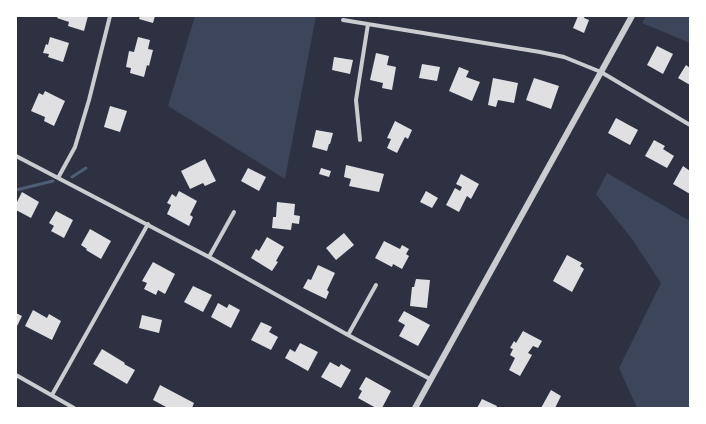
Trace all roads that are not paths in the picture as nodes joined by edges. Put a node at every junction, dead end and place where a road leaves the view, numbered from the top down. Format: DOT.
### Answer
graph roads {
  1 [pos="110,16"];
  2 [pos="632,16"];
  3 [pos="343,20"];
  4 [pos="368,24"];
  5 [pos="601,72"];
  6 [pos="690,126"];
  7 [pos="360,140"];
  8 [pos="16,156"];
  9 [pos="58,178"];
  10 [pos="234,212"];
  11 [pos="148,224"];
  12 [pos="209,257"];
  13 [pos="376,285"];
  14 [pos="348,335"];
  15 [pos="16,375"];
  16 [pos="430,379"];
  17 [pos="52,395"];
  18 [pos="74,408"];
  19 [pos="415,408"];
  1 -- 9 [label="street"];
  2 -- 5 [label="street"];
  3 -- 4 [label="street"];
  4 -- 5 [label="street"];
  4 -- 7 [label="street"];
  5 -- 6 [label="street"];
  5 -- 16 [label="street"];
  8 -- 9 [label="street"];
  9 -- 11 [label="street"];
  10 -- 12 [label="street"];
  11 -- 12 [label="street"];
  11 -- 17 [label="street"];
  12 -- 14 [label="street"];
  13 -- 14 [label="street"];
  14 -- 16 [label="street"];
  15 -- 17 [label="street"];
  16 -- 19 [label="street"];
  17 -- 18 [label="street"];
}
